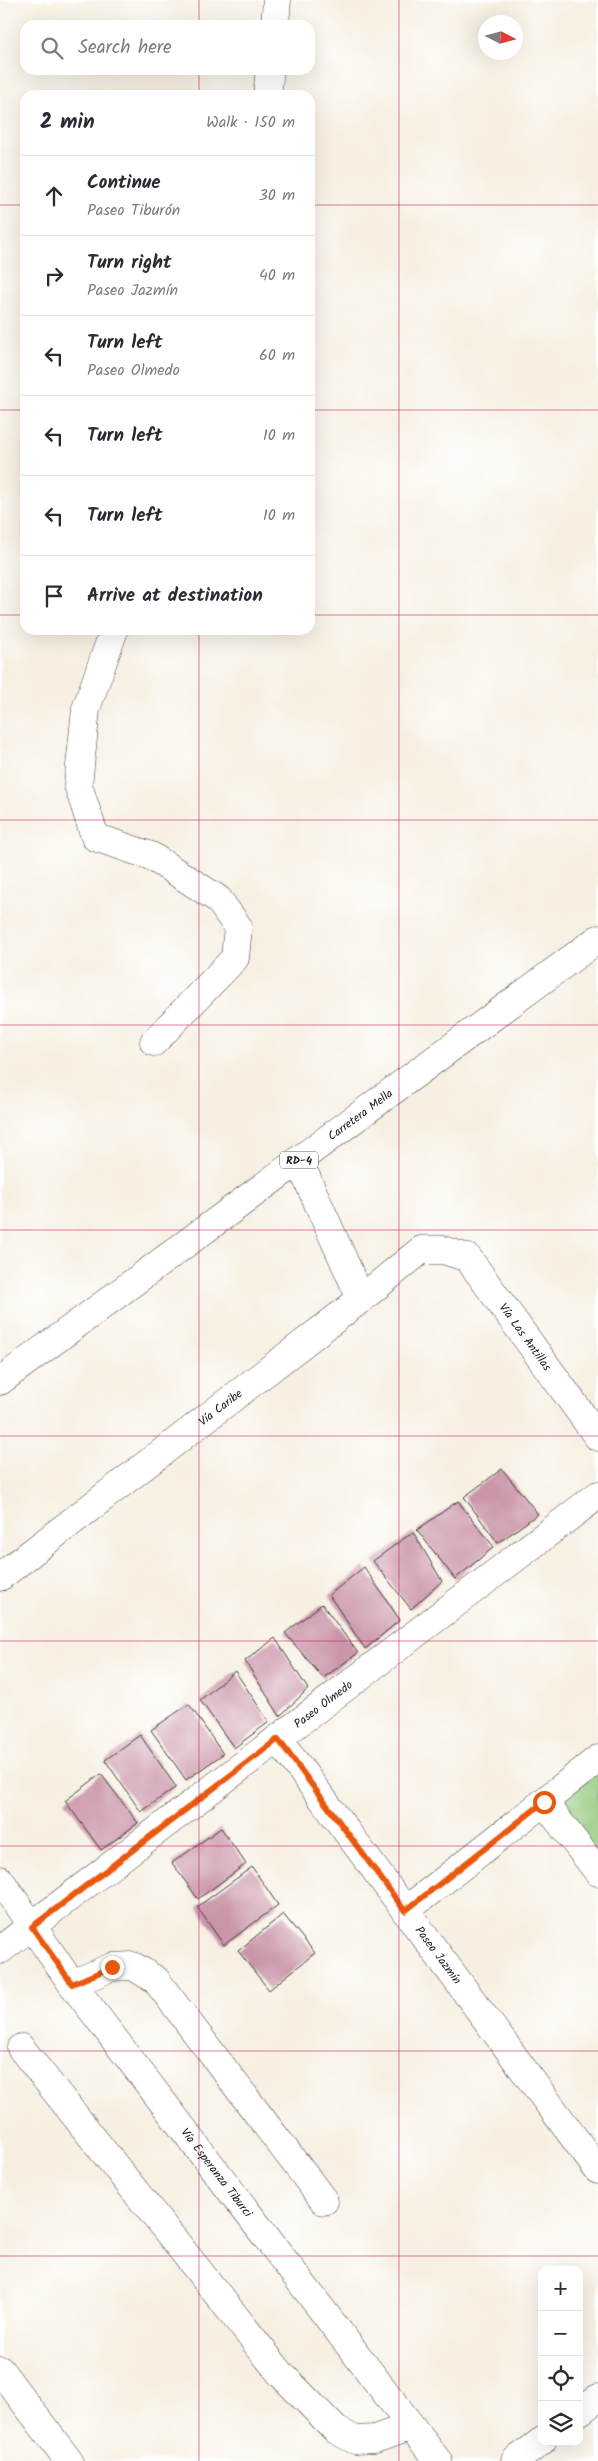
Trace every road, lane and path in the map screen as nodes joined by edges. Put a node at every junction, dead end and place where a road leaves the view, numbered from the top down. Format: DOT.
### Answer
graph roads {
  1 [pos="277,0"];
  2 [pos="275,20"];
  3 [pos="269,75"];
  4 [pos="268,90"];
  5 [pos="112,635"];
  6 [pos="598,939"];
  7 [pos="154,1042"];
  8 [pos="299,1161"];
  9 [pos="443,1250"];
  10 [pos="361,1299"];
  11 [pos="0,1380"];
  12 [pos="598,1437"];
  13 [pos="598,1495"];
  14 [pos="0,1577"];
  15 [pos="278,1739"];
  16 [pos="598,1759"];
  17 [pos="544,1802"];
  18 [pos="598,1872"];
  19 [pos="0,1880"];
  20 [pos="405,1911"];
  21 [pos="32,1927"];
  22 [pos="0,1950"];
  23 [pos="72,1984"];
  24 [pos="21,2048"];
  25 [pos="595,2160"];
  26 [pos="324,2201"];
  27 [pos="0,2370"];
  28 [pos="598,2398"];
  29 [pos="583,2409"];
  30 [pos="410,2426"];
  31 [pos="538,2444"];
  32 [pos="69,2461"];
  33 [pos="438,2461"];
  34 [pos="515,2461"];
  1 -- 2 [label="street"];
  3 -- 4 [label="street"];
  5 -- 7 [label="street"];
  6 -- 8 [label="street, Carretera Mella / RD-4"];
  8 -- 10 [label="street"];
  8 -- 11 [label="street, Carretera Mella / RD-4"];
  9 -- 10 [label="street, Vía Caribe"];
  9 -- 12 [label="street, Vía Las Antillas"];
  10 -- 14 [label="street, Vía Caribe"];
  13 -- 15 [label="street, Paseo Olmedo"];
  15 -- 20 [label="street, Paseo Jazmín"];
  15 -- 21 [label="street, Paseo Olmedo"];
  16 -- 17 [label="street"];
  17 -- 18 [label="street"];
  17 -- 20 [label="street"];
  19 -- 21 [label="street, Vía Esperanza Tiburci"];
  20 -- 25 [label="street, Paseo Jazmín"];
  21 -- 22 [label="street, Paseo Olmedo"];
  21 -- 23 [label="street, Vía Esperanza Tiburci"];
  23 -- 26 [label="street"];
  23 -- 30 [label="street, Vía Esperanza Tiburci"];
  24 -- 30 [label="street"];
  27 -- 32 [label="street"];
  28 -- 29 [label="street"];
  30 -- 33 [label="street, Vía Esperanza Tiburci"];
  31 -- 34 [label="street"];
}
